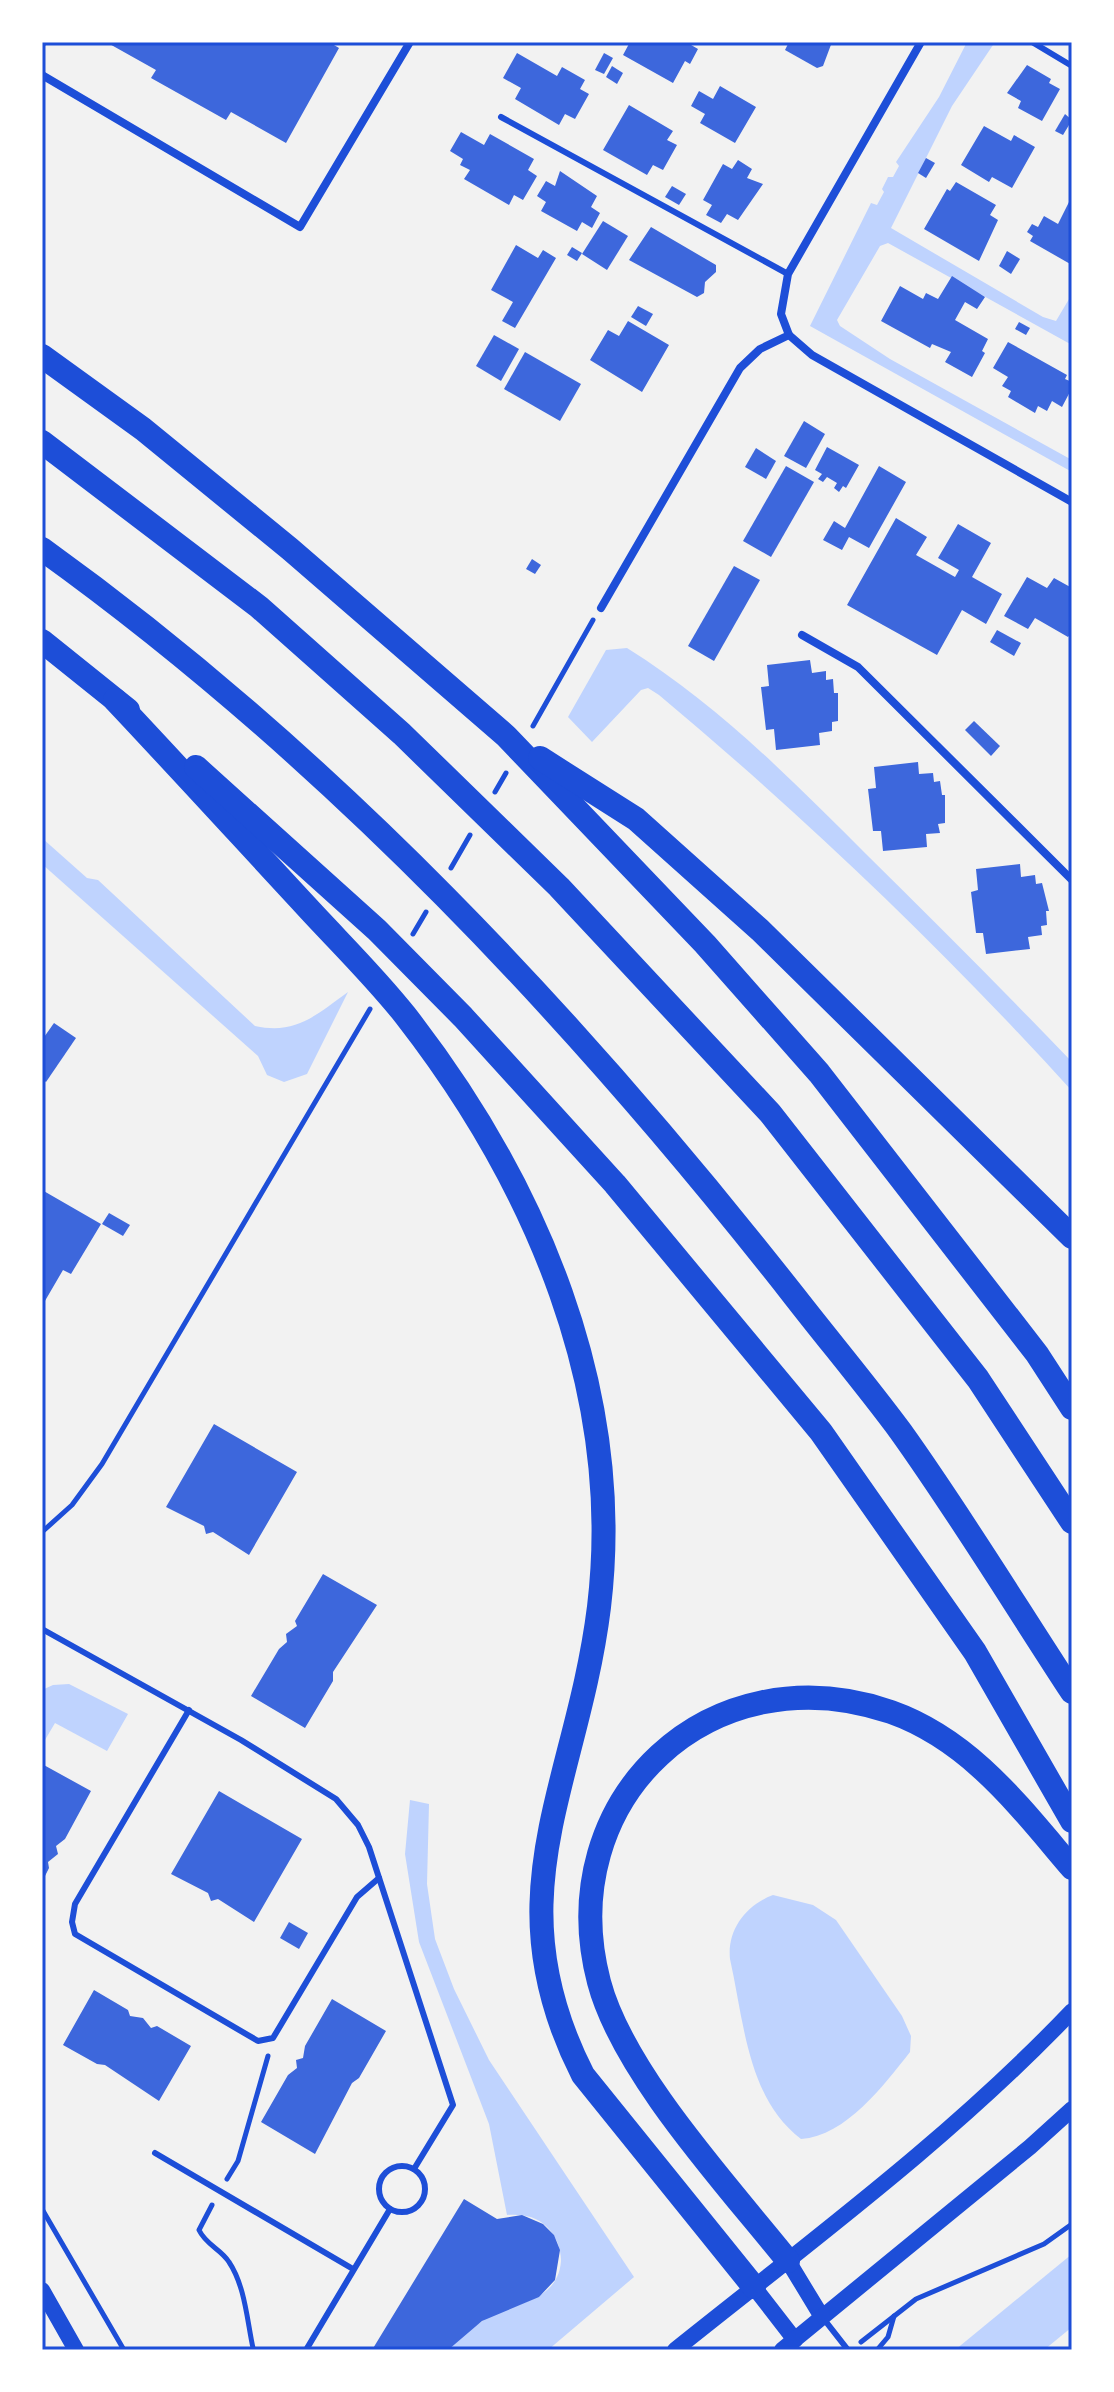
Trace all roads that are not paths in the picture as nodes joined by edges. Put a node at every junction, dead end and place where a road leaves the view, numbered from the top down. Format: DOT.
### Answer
graph roads {
  1 [pos="410,42"];
  2 [pos="921,42"];
  3 [pos="1032,42"];
  4 [pos="1072,66"];
  5 [pos="42,75"];
  6 [pos="501,117"];
  7 [pos="788,274"];
  8 [pos="789,335"];
  9 [pos="42,356"];
  10 [pos="42,442"];
  11 [pos="1072,502"];
  12 [pos="42,549"];
  13 [pos="601,608"];
  14 [pos="802,635"];
  15 [pos="42,641"];
  16 [pos="115,700"];
  17 [pos="566,785"];
  18 [pos="1072,880"];
  19 [pos="1072,1237"];
  20 [pos="1072,1408"];
  21 [pos="1072,1522"];
  22 [pos="42,1629"];
  23 [pos="1072,1692"];
  24 [pos="189,1710"];
  25 [pos="1072,1821"];
  26 [pos="1072,1868"];
  27 [pos="379,1878"];
  28 [pos="1072,2011"];
  29 [pos="1072,2109"];
  30 [pos="155,2153"];
  31 [pos="414,2169"];
  32 [pos="390,2209"];
  33 [pos="788,2261"];
  34 [pos="353,2269"];
  35 [pos="754,2287"];
  36 [pos="42,2290"];
  37 [pos="822,2317"];
  38 [pos="793,2347"];
  39 [pos="76,2350"];
  40 [pos="306,2350"];
  41 [pos="675,2350"];
  42 [pos="849,2350"];
  1 -- 5 [label="street"];
  2 -- 7 [label="street"];
  3 -- 4 [label="lane"];
  6 -- 7 [label="lane"];
  7 -- 8 [label="street"];
  8 -- 11 [label="street"];
  8 -- 13 [label="street"];
  9 -- 17 [label="highway"];
  10 -- 21 [label="highway"];
  12 -- 23 [label="highway"];
  14 -- 18 [label="street"];
  15 -- 16 [label="highway"];
  16 -- 25 [label="highway"];
  16 -- 35 [label="highway"];
  17 -- 19 [label="highway"];
  17 -- 20 [label="highway"];
  22 -- 24 [label="lane"];
  24 -- 27 [label="lane"];
  24 -- 27 [label="lane"];
  26 -- 33 [label="highway"];
  27 -- 31 [label="lane"];
  28 -- 33 [label="main road"];
  29 -- 37 [label="main road"];
  30 -- 34 [label="lane"];
  31 -- 32 [label="lane"];
  31 -- 32 [label="lane"];
  32 -- 34 [label="lane"];
  33 -- 35 [label="main road"];
  33 -- 37 [label="main road"];
  34 -- 40 [label="lane"];
  35 -- 38 [label="main road"];
  35 -- 41 [label="main road"];
  36 -- 39 [label="main road"];
  37 -- 38 [label="main road"];
  37 -- 42 [label="lane"];
}
